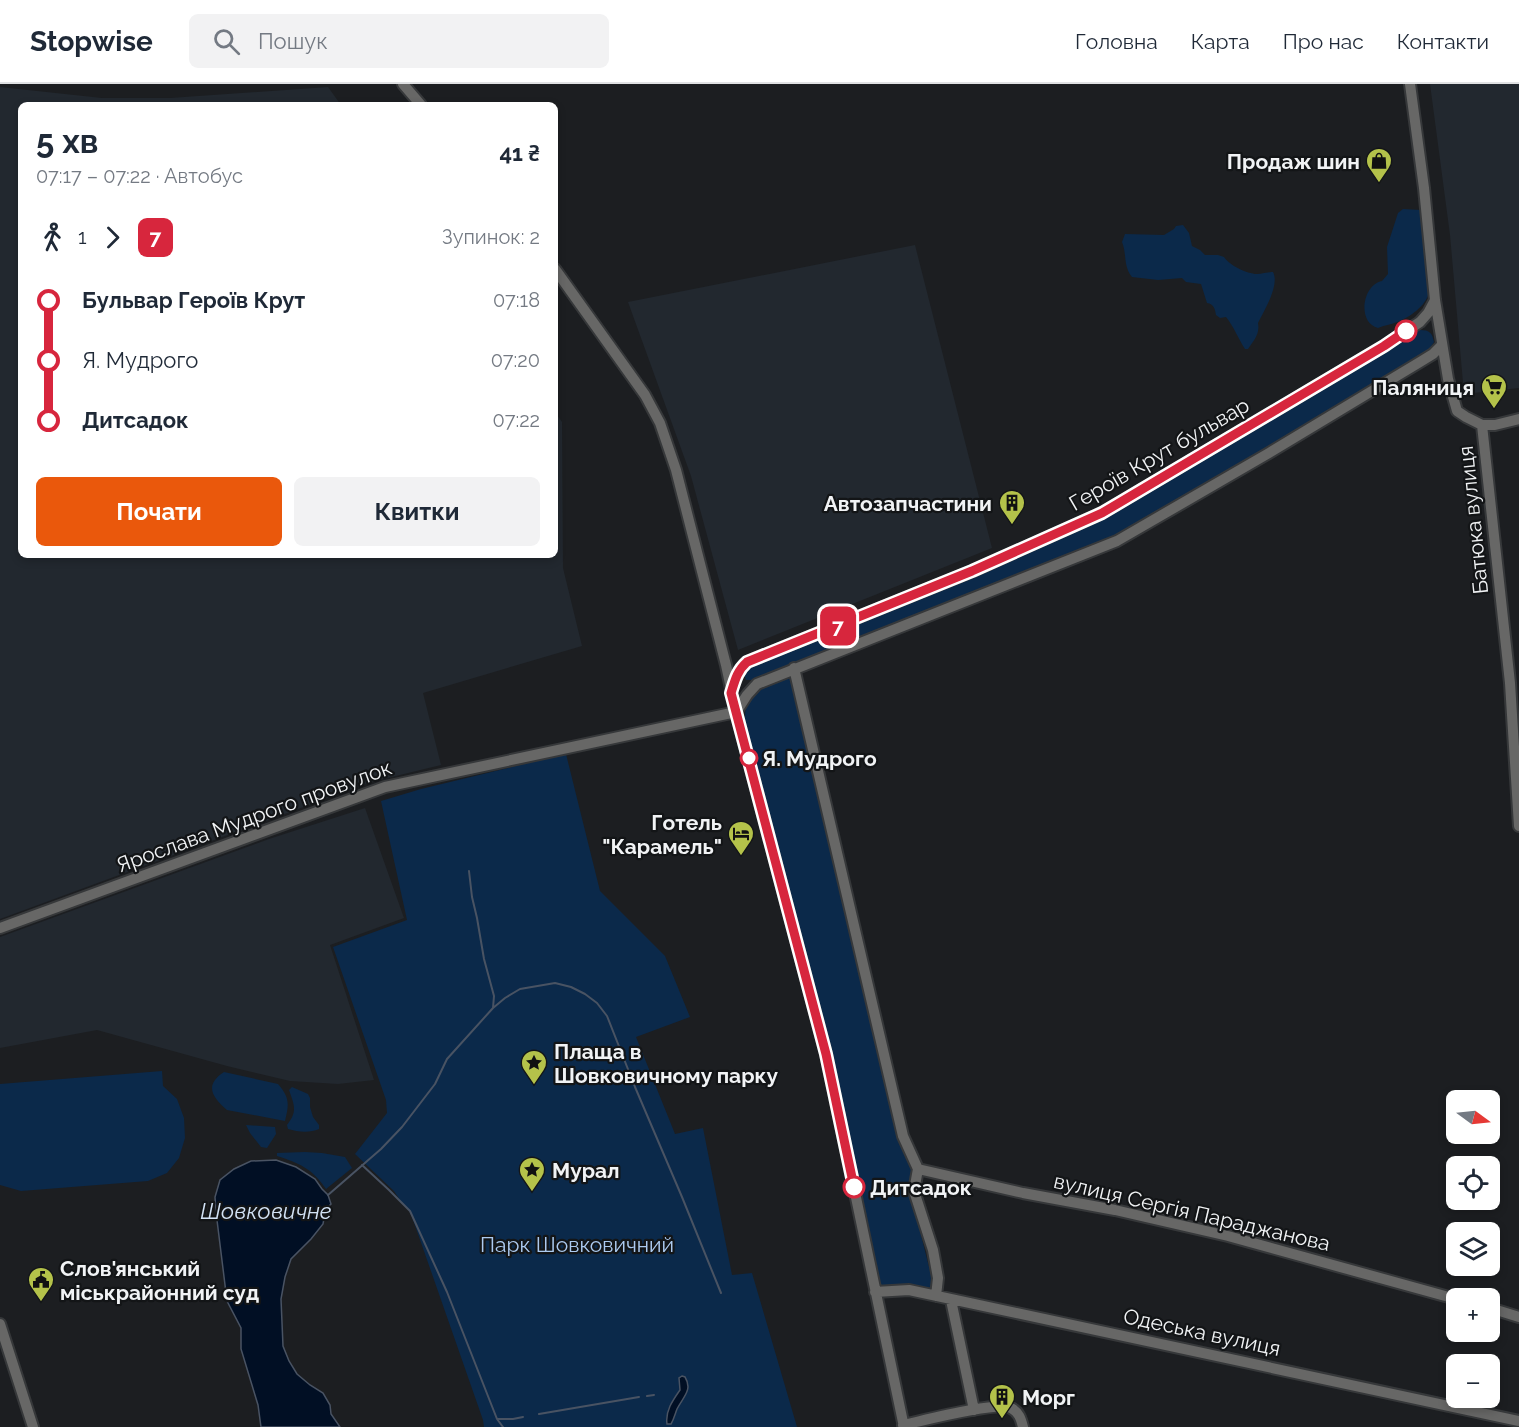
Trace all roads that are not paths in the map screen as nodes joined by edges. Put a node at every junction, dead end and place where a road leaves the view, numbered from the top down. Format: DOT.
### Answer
graph roads {
  1 [pos="403,84"];
  2 [pos="1410,84"];
  3 [pos="418,102"];
  4 [pos="558,273"];
  5 [pos="1435,300"];
  6 [pos="1442,345"];
  7 [pos="1519,418"];
  8 [pos="1482,425"];
  9 [pos="794,668"];
  10 [pos="731,693"];
  11 [pos="736,712"];
  12 [pos="1519,826"];
  13 [pos="0,928"];
  14 [pos="918,1169"];
  15 [pos="875,1292"];
  16 [pos="936,1296"];
  17 [pos="1446,1296"];
  18 [pos="951,1300"];
  19 [pos="1500,1311"];
  20 [pos="1519,1317"];
  21 [pos="0,1324"];
  22 [pos="974,1410"];
  23 [pos="1519,1421"];
  24 [pos="904,1426"];
  25 [pos="33,1427"];
  26 [pos="1023,1427"];
  1 -- 3 [label="street"];
  2 -- 5 [label="street, Батюка вулиця"];
  4 -- 10 [label="street"];
  5 -- 6 [label="street, Батюка вулиця"];
  5 -- 10 [label="street, Героїв Крут бульвар"];
  6 -- 8 [label="street, Батюка вулиця"];
  6 -- 9 [label="street"];
  7 -- 8 [label="street"];
  8 -- 12 [label="street, Батюка вулиця"];
  9 -- 11 [label="street"];
  9 -- 14 [label="street"];
  10 -- 11 [label="street"];
  11 -- 13 [label="street, Ярослава Мудрого провулок"];
  11 -- 15 [label="street"];
  14 -- 16 [label="street"];
  14 -- 17 [label="street, вулиця Сергія Параджанова"];
  15 -- 16 [label="street, Одеська вулиця"];
  15 -- 24 [label="street"];
  16 -- 18 [label="street, Одеська вулиця"];
  18 -- 22 [label="street"];
  18 -- 23 [label="street, Одеська вулиця"];
  19 -- 20 [label="street"];
  21 -- 25 [label="street"];
  22 -- 24 [label="street"];
  22 -- 26 [label="street"];
}
